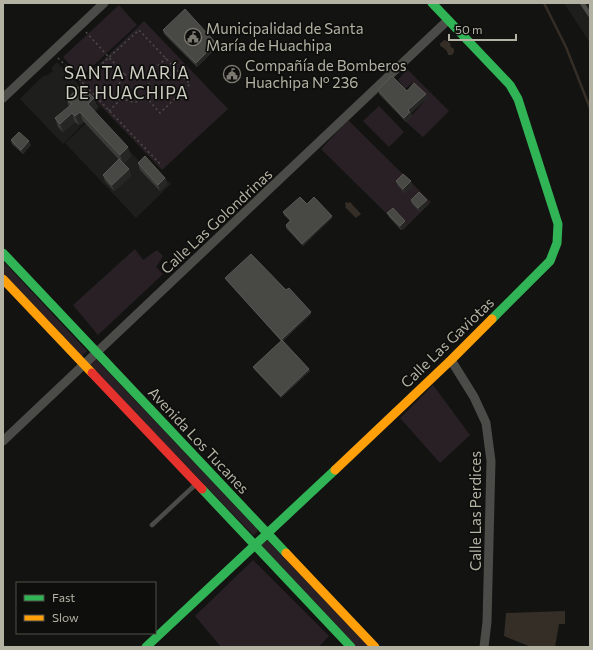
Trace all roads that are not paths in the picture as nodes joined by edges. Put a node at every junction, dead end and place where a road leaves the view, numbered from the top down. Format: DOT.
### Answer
graph roads {
  1 [pos="104,3"];
  2 [pos="432,3"];
  3 [pos="582,3"];
  4 [pos="590,15"];
  5 [pos="448,20"];
  6 [pos="3,98"];
  7 [pos="3,253"];
  8 [pos="3,279"];
  9 [pos="97,352"];
  10 [pos="451,360"];
  11 [pos="84,364"];
  12 [pos="3,441"];
  13 [pos="197,484"];
  14 [pos="152,525"];
  15 [pos="267,533"];
  16 [pos="254,545"];
  17 [pos="146,647"];
  18 [pos="351,647"];
  19 [pos="375,647"];
  20 [pos="484,647"];
  1 -- 6 [label="street"];
  2 -- 5 [label="street, Calle Las Gaviotas"];
  3 -- 4 [label="lane"];
  5 -- 9 [label="street, Calle Las Golondrinas"];
  5 -- 10 [label="street, Calle Las Gaviotas"];
  7 -- 9 [label="street, Avenida Los Tucanes"];
  8 -- 11 [label="street"];
  9 -- 11 [label="street, Calle Las Golondrinas"];
  9 -- 15 [label="street, Avenida Los Tucanes"];
  10 -- 15 [label="street, Calle Las Gaviotas"];
  10 -- 20 [label="street, Calle Las Perdices"];
  11 -- 12 [label="street, Calle Las Golondrinas"];
  11 -- 13 [label="street"];
  13 -- 14 [label="lane"];
  13 -- 16 [label="street"];
  15 -- 16 [label="street, Calle Las Gaviotas"];
  15 -- 19 [label="street, Avenida Los Tucanes"];
  16 -- 17 [label="street, Calle Las Gaviotas"];
  16 -- 18 [label="street"];
}
